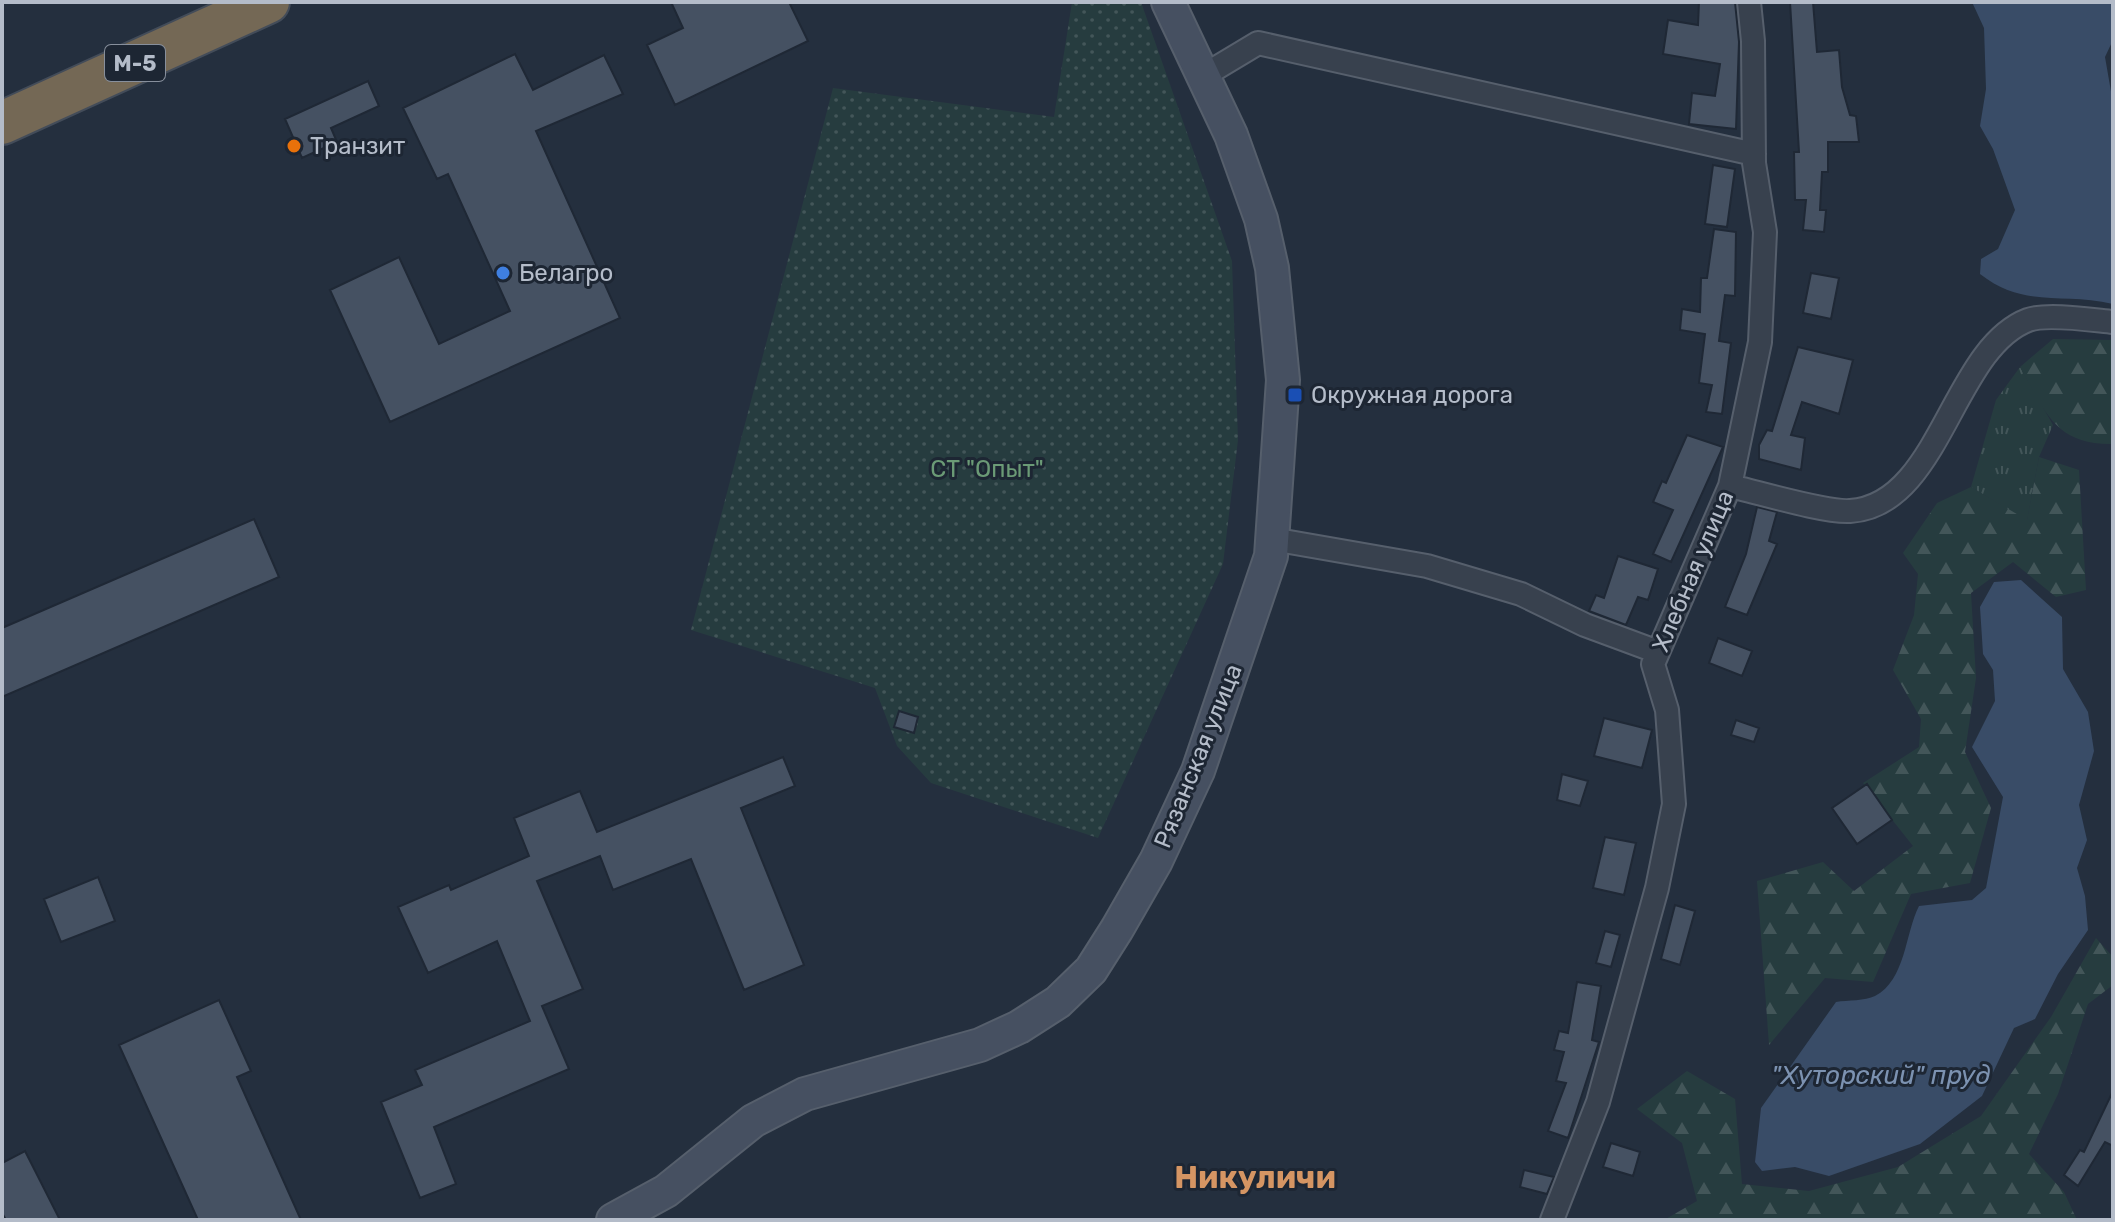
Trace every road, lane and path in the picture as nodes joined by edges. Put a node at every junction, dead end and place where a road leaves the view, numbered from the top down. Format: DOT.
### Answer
graph roads {
  1 [pos="268,2"];
  2 [pos="1168,2"];
  3 [pos="1749,2"];
  4 [pos="1203,76"];
  5 [pos="2,123"];
  6 [pos="1754,154"];
  7 [pos="2113,322"];
  8 [pos="1730,486"];
  9 [pos="1272,539"];
  10 [pos="1658,652"];
  11 [pos="613,1220"];
  12 [pos="1552,1220"];
  1 -- 5 [label="highway, М-5"];
  2 -- 4 [label="street, Рязанская улица"];
  3 -- 6 [label="street, Хлебная улица"];
  4 -- 6 [label="street"];
  4 -- 9 [label="street, Рязанская улица"];
  6 -- 8 [label="street, Хлебная улица"];
  7 -- 8 [label="street"];
  8 -- 10 [label="street, Хлебная улица"];
  9 -- 10 [label="street"];
  9 -- 11 [label="street, Рязанская улица"];
  10 -- 12 [label="street, Хлебная улица"];
}
